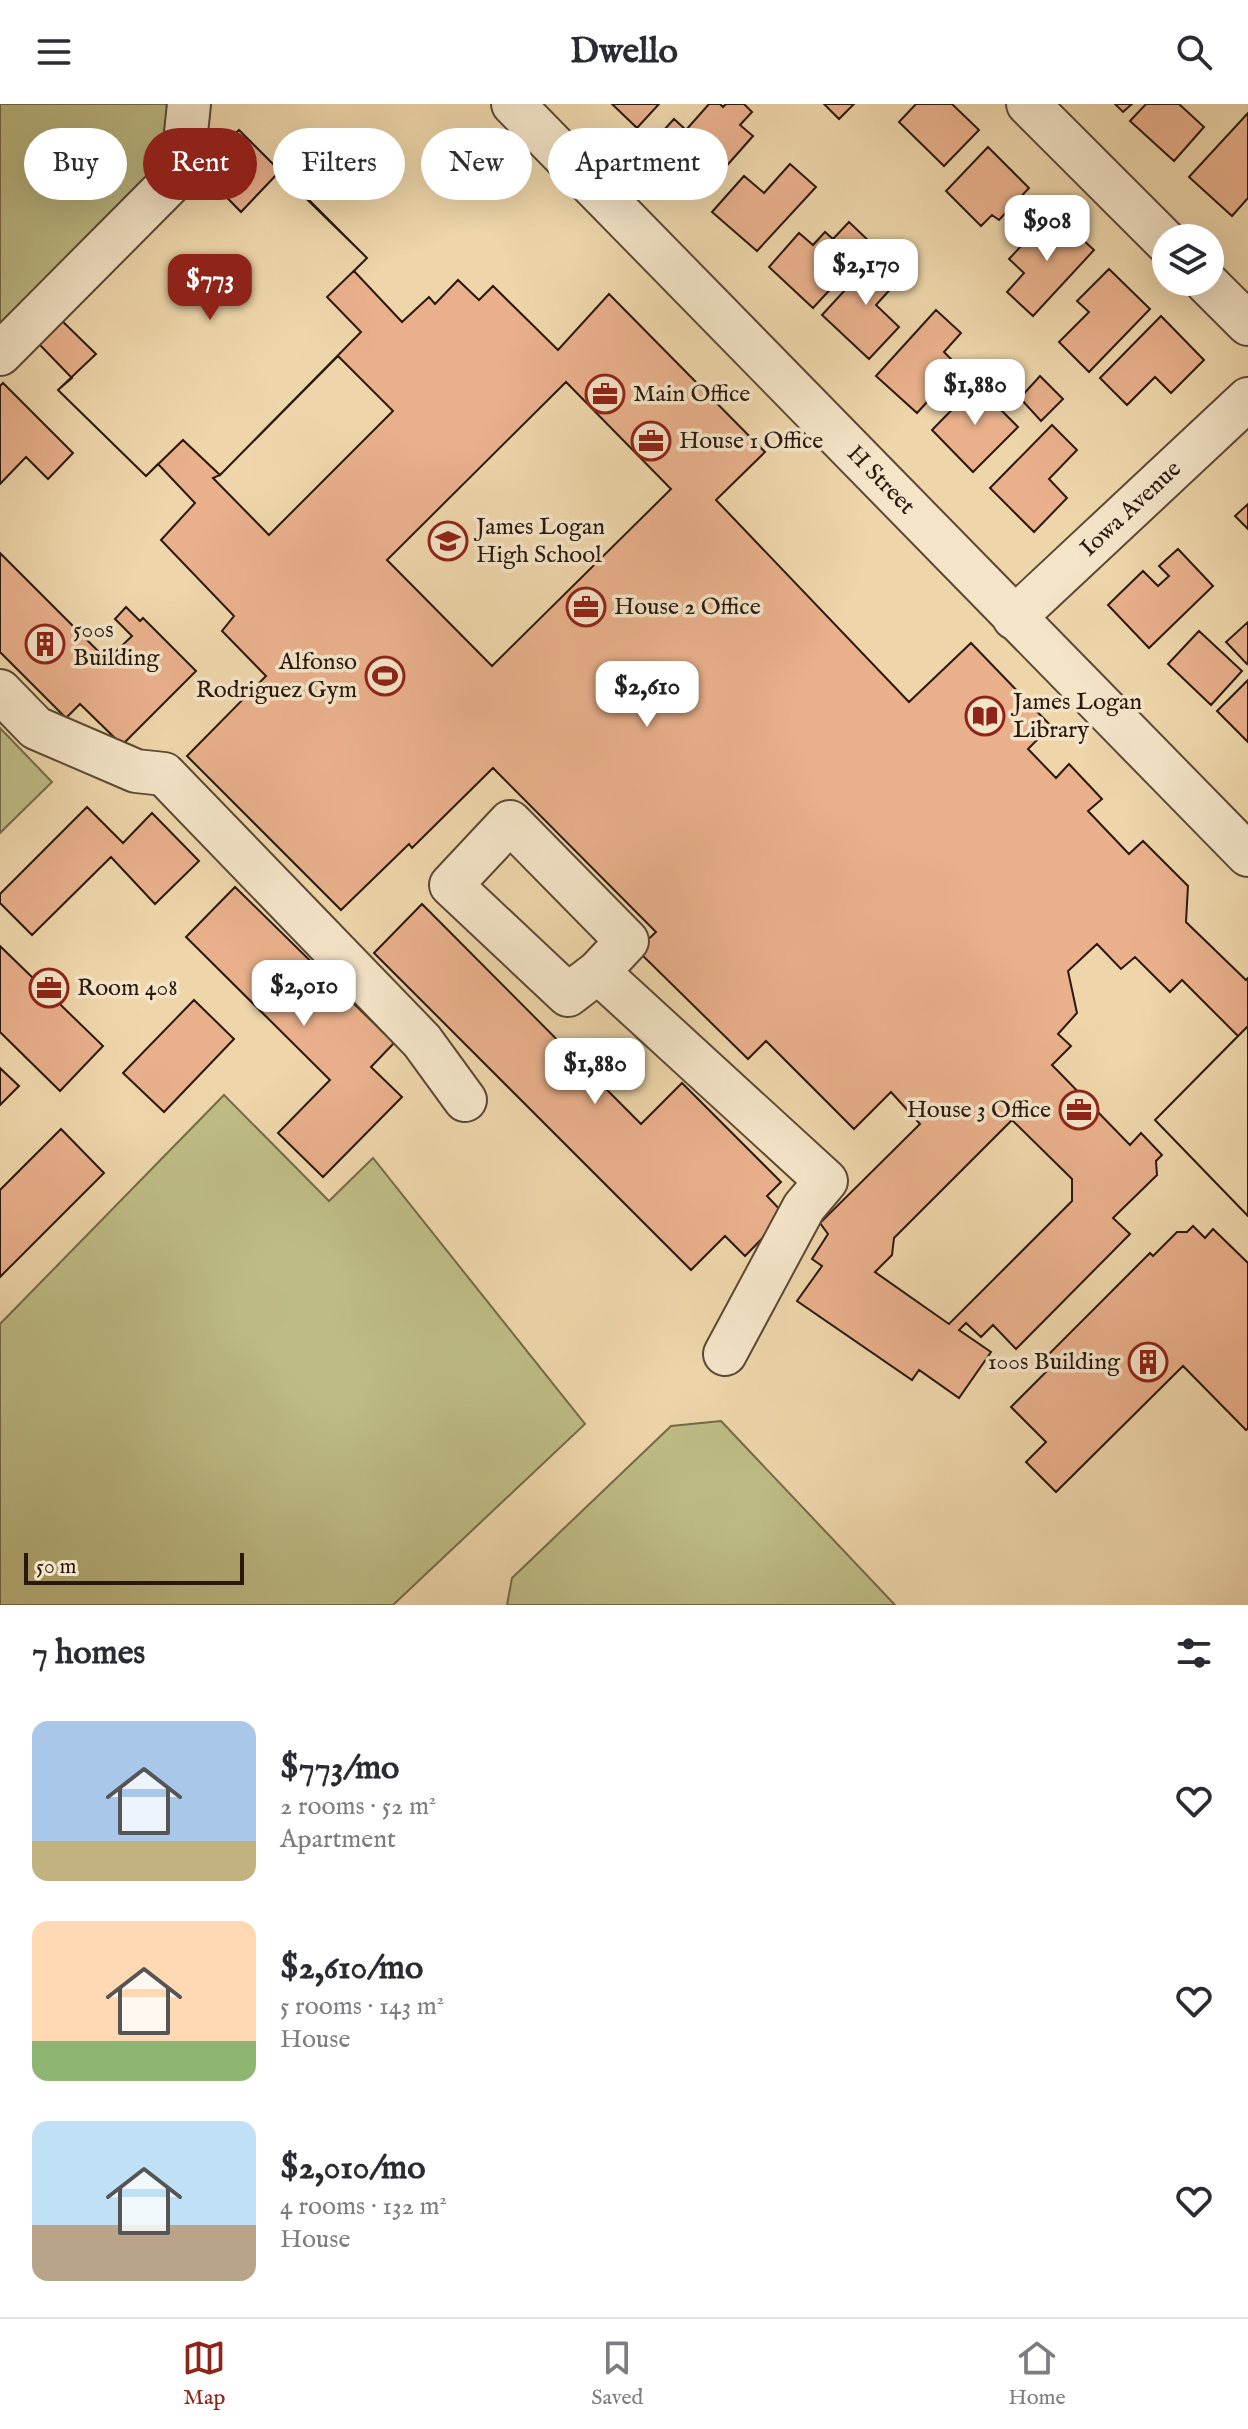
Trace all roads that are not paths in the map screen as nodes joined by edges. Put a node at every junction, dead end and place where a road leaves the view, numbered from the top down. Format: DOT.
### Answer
graph roads {
  1 [pos="189,104"];
  2 [pos="513,104"];
  3 [pos="1028,104"];
  4 [pos="1152,228"];
  5 [pos="1220,296"];
  6 [pos="1248,324"];
  7 [pos="0,354"];
  8 [pos="1248,399"];
  9 [pos="1014,618"];
  10 [pos="0,691"];
  11 [pos="1248,855"];
  12 [pos="598,972"];
  13 [pos="465,1100"];
  14 [pos="725,1354"];
  1 -- 7 [label="street"];
  2 -- 9 [label="street, H Street"];
  3 -- 4 [label="street"];
  5 -- 6 [label="street"];
  8 -- 9 [label="street, Iowa Avenue"];
  9 -- 11 [label="street, H Street"];
  10 -- 13 [label="street"];
  12 -- 14 [label="street"];
}
